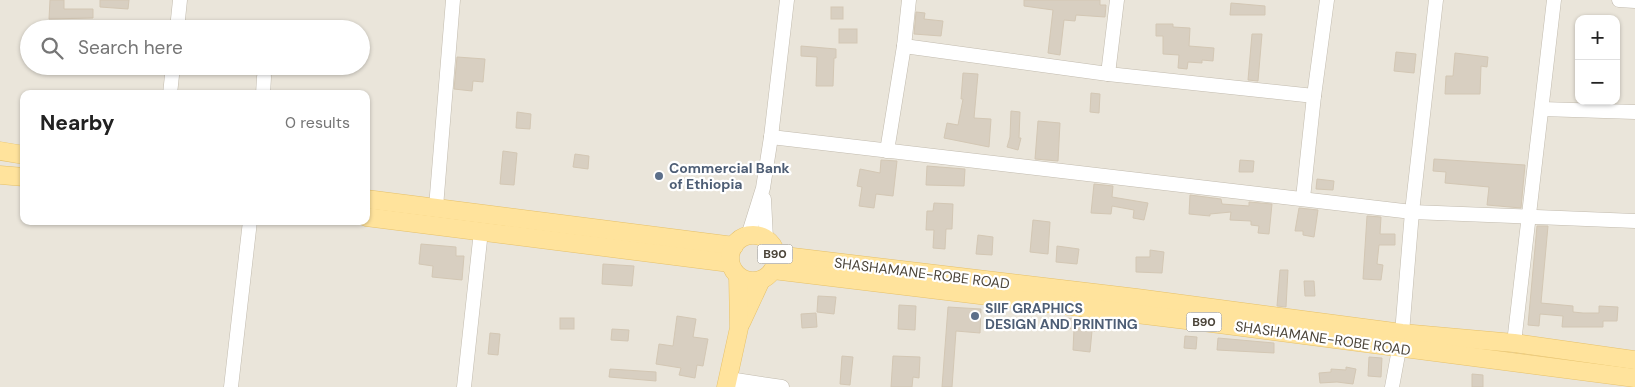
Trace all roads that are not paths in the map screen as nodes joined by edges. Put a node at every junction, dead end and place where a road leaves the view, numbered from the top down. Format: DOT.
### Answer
graph roads {
  1 [pos="180,0"];
  2 [pos="453,0"];
  3 [pos="787,0"];
  4 [pos="909,0"];
  5 [pos="1117,0"];
  6 [pos="1327,0"];
  7 [pos="1436,0"];
  8 [pos="1554,0"];
  9 [pos="1619,0"];
  10 [pos="1635,0"];
  11 [pos="178,20"];
  12 [pos="904,46"];
  13 [pos="1108,74"];
  14 [pos="172,75"];
  15 [pos="264,77"];
  16 [pos="170,90"];
  17 [pos="263,90"];
  18 [pos="1314,96"];
  19 [pos="1542,109"];
  20 [pos="1635,112"];
  21 [pos="771,138"];
  22 [pos="0,151"];
  23 [pos="887,151"];
  24 [pos="20,154"];
  25 [pos="0,175"];
  26 [pos="20,178"];
  27 [pos="763,188"];
  28 [pos="1304,198"];
  29 [pos="370,199"];
  30 [pos="436,207"];
  31 [pos="1412,212"];
  32 [pos="1530,216"];
  33 [pos="370,217"];
  34 [pos="1635,221"];
  35 [pos="250,225"];
  36 [pos="481,231"];
  37 [pos="766,239"];
  38 [pos="737,255"];
  39 [pos="770,268"];
  40 [pos="739,328"];
  41 [pos="1400,340"];
  42 [pos="1514,343"];
  43 [pos="1635,360"];
  44 [pos="1635,378"];
  45 [pos="728,383"];
  46 [pos="231,387"];
  47 [pos="464,387"];
  48 [pos="782,387"];
  49 [pos="1392,387"];
  1 -- 11 [label="street"];
  2 -- 30 [label="street"];
  3 -- 21 [label="street"];
  4 -- 12 [label="street"];
  5 -- 13 [label="street"];
  6 -- 18 [label="street"];
  7 -- 31 [label="street"];
  8 -- 19 [label="street"];
  9 -- 10 [label="street"];
  12 -- 13 [label="street"];
  12 -- 23 [label="street"];
  13 -- 18 [label="street"];
  14 -- 16 [label="street"];
  15 -- 17 [label="street"];
  18 -- 28 [label="street"];
  19 -- 20 [label="street"];
  19 -- 32 [label="street"];
  21 -- 23 [label="street"];
  21 -- 27 [label="street"];
  22 -- 24 [label="main road"];
  23 -- 28 [label="street"];
  25 -- 26 [label="main road"];
  27 -- 37 [label="street"];
  27 -- 38 [label="street"];
  28 -- 31 [label="street"];
  29 -- 30 [label="main road"];
  30 -- 38 [label="main road"];
  31 -- 32 [label="street"];
  31 -- 41 [label="street"];
  32 -- 34 [label="street"];
  32 -- 42 [label="street"];
  33 -- 36 [label="main road"];
  35 -- 46 [label="street"];
  36 -- 38 [label="main road"];
  36 -- 47 [label="street"];
  37 -- 38 [label="main road, B90"];
  37 -- 39 [label="main road, B90"];
  38 -- 39 [label="main road, SHASHAMANE-ROBE ROAD / B90"];
  38 -- 40 [label="main road"];
  39 -- 40 [label="main road"];
  39 -- 41 [label="main road, SHASHAMANE-ROBE ROAD / B90"];
  40 -- 45 [label="main road"];
  41 -- 42 [label="main road, SHASHAMANE-ROBE ROAD / B90"];
  41 -- 44 [label="main road, SHASHAMANE-ROBE ROAD / B90"];
  41 -- 49 [label="street"];
  42 -- 43 [label="main road, SHASHAMANE-ROBE ROAD / B90"];
  45 -- 48 [label="street"];
}
